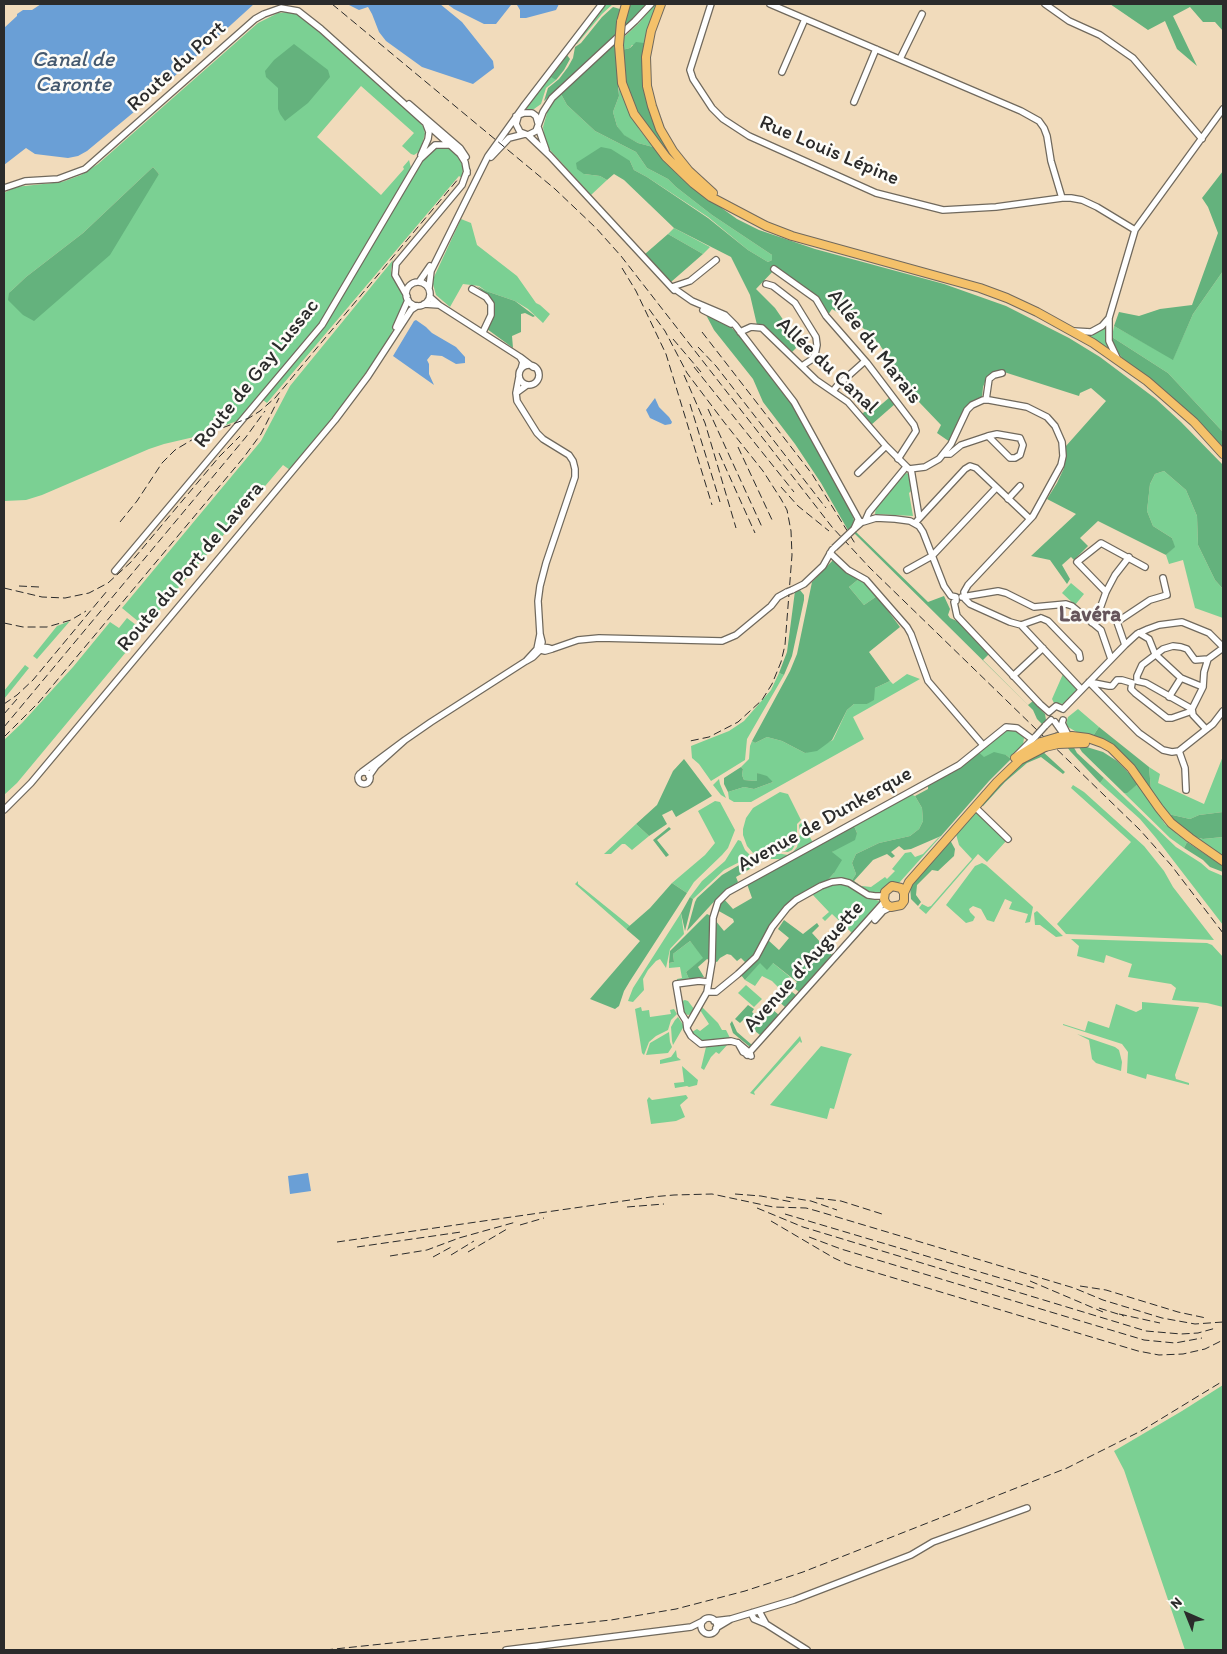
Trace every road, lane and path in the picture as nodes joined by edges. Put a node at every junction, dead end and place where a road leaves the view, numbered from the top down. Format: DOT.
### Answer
graph roads {
  1 [pos="602,4"];
  2 [pos="626,4"];
  3 [pos="651,4"];
  4 [pos="661,4"];
  5 [pos="711,4"];
  6 [pos="770,4"];
  7 [pos="1045,4"];
  8 [pos="922,14"];
  9 [pos="805,18"];
  10 [pos="876,49"];
  11 [pos="900,59"];
  12 [pos="782,72"];
  13 [pos="385,85"];
  14 [pos="854,102"];
  15 [pos="1223,109"];
  16 [pos="518,115"];
  17 [pos="426,124"];
  18 [pos="538,126"];
  19 [pos="438,132"];
  20 [pos="526,135"];
  21 [pos="428,139"];
  22 [pos="1202,139"];
  23 [pos="435,145"];
  24 [pos="451,145"];
  25 [pos="550,156"];
  26 [pos="420,159"];
  27 [pos="482,168"];
  28 [pos="467,172"];
  29 [pos="4,188"];
  30 [pos="1062,198"];
  31 [pos="743,215"];
  32 [pos="1135,230"];
  33 [pos="443,245"];
  34 [pos="716,260"];
  35 [pos="774,269"];
  36 [pos="397,278"];
  37 [pos="950,280"];
  38 [pos="419,282"];
  39 [pos="412,284"];
  40 [pos="766,284"];
  41 [pos="672,287"];
  42 [pos="428,288"];
  43 [pos="472,289"];
  44 [pos="430,297"];
  45 [pos="407,298"];
  46 [pos="424,304"];
  47 [pos="438,305"];
  48 [pos="417,306"];
  49 [pos="1110,318"];
  50 [pos="1072,331"];
  51 [pos="483,332"];
  52 [pos="740,332"];
  53 [pos="392,336"];
  54 [pos="520,357"];
  55 [pos="1118,359"];
  56 [pos="865,360"];
  57 [pos="802,366"];
  58 [pos="533,367"];
  59 [pos="522,369"];
  60 [pos="1002,374"];
  61 [pos="519,377"];
  62 [pos="527,385"];
  63 [pos="833,391"];
  64 [pos="516,393"];
  65 [pos="986,400"];
  66 [pos="988,436"];
  67 [pos="886,446"];
  68 [pos="945,454"];
  69 [pos="1223,456"];
  70 [pos="898,459"];
  71 [pos="909,468"];
  72 [pos="858,473"];
  73 [pos="1020,486"];
  74 [pos="996,488"];
  75 [pos="1008,498"];
  76 [pos="862,519"];
  77 [pos="1030,519"];
  78 [pos="917,520"];
  79 [pos="832,551"];
  80 [pos="932,556"];
  81 [pos="1129,557"];
  82 [pos="1145,566"];
  83 [pos="907,570"];
  84 [pos="116,571"];
  85 [pos="1163,578"];
  86 [pos="1106,592"];
  87 [pos="965,597"];
  88 [pos="954,599"];
  89 [pos="1043,608"];
  90 [pos="1041,618"];
  91 [pos="1092,623"];
  92 [pos="1021,625"];
  93 [pos="1139,633"];
  94 [pos="1125,645"];
  95 [pos="1223,647"];
  96 [pos="1043,648"];
  97 [pos="539,649"];
  98 [pos="1155,654"];
  99 [pos="1080,658"];
  100 [pos="1112,659"];
  101 [pos="1208,659"];
  102 [pos="1013,676"];
  103 [pos="1181,678"];
  104 [pos="1090,682"];
  105 [pos="1135,682"];
  106 [pos="1203,687"];
  107 [pos="1081,689"];
  108 [pos="1169,697"];
  109 [pos="1063,709"];
  110 [pos="1192,710"];
  111 [pos="1223,711"];
  112 [pos="1049,712"];
  113 [pos="1062,720"];
  114 [pos="1053,721"];
  115 [pos="1206,730"];
  116 [pos="1024,733"];
  117 [pos="1062,738"];
  118 [pos="405,740"];
  119 [pos="1039,741"];
  120 [pos="1026,744"];
  121 [pos="983,745"];
  122 [pos="1179,751"];
  123 [pos="1121,758"];
  124 [pos="1014,759"];
  125 [pos="362,772"];
  126 [pos="369,776"];
  127 [pos="1186,790"];
  128 [pos="975,807"];
  129 [pos="4,810"];
  130 [pos="1008,839"];
  131 [pos="1223,861"];
  132 [pos="901,890"];
  133 [pos="887,901"];
  134 [pos="708,982"];
  135 [pos="707,992"];
  136 [pos="682,1016"];
  137 [pos="692,1017"];
  138 [pos="687,1027"];
  139 [pos="1027,1508"];
  140 [pos="760,1611"];
  141 [pos="752,1613"];
  142 [pos="731,1619"];
  143 [pos="703,1621"];
  144 [pos="714,1621"];
  145 [pos="766,1624"];
  146 [pos="691,1627"];
  147 [pos="716,1628"];
  148 [pos="703,1631"];
  149 [pos="506,1650"];
  150 [pos="807,1650"];
  1 -- 16 [label="street"];
  2 -- 31 [label="main road, bridge"];
  3 -- 18 [label="street"];
  4 -- 31 [label="main road"];
  5 -- 30 [label="street, Rue Louis Lépine"];
  6 -- 9 [label="street"];
  7 -- 22 [label="street"];
  8 -- 11 [label="street"];
  9 -- 10 [label="street"];
  9 -- 12 [label="street"];
  10 -- 11 [label="street"];
  10 -- 14 [label="street"];
  11 -- 30 [label="street"];
  13 -- 17 [label="street, Route du Port"];
  13 -- 19 [label="street, Route du Port"];
  13 -- 29 [label="street, Route du Port"];
  15 -- 22 [label="street"];
  16 -- 18 [label="street"];
  16 -- 20 [label="street"];
  16 -- 27 [label="street"];
  17 -- 19 [label="street, Route du Port"];
  17 -- 21 [label="street, Route de Gay Lussac"];
  18 -- 20 [label="street"];
  18 -- 25 [label="street"];
  19 -- 21 [label="street, Route de Gay Lussac"];
  19 -- 23 [label="street, Route de Gay Lussac"];
  19 -- 24 [label="street, Route du Port"];
  19 -- 28 [label="street, Route du Port"];
  20 -- 25 [label="street"];
  20 -- 27 [label="street"];
  21 -- 26 [label="street, Route de Gay Lussac"];
  22 -- 32 [label="street"];
  23 -- 24 [label="street"];
  23 -- 26 [label="street, Route de Gay Lussac"];
  24 -- 28 [label="street, Route du Port"];
  25 -- 41 [label="street"];
  26 -- 84 [label="street, Route de Gay Lussac"];
  27 -- 33 [label="street"];
  28 -- 36 [label="street"];
  30 -- 32 [label="street, Rue Louis Lépine"];
  31 -- 37 [label="main road"];
  32 -- 49 [label="street"];
  33 -- 38 [label="street"];
  33 -- 42 [label="street"];
  34 -- 41 [label="street"];
  35 -- 56 [label="street, Allée du Marais"];
  36 -- 39 [label="street"];
  36 -- 45 [label="street"];
  37 -- 50 [label="main road"];
  37 -- 69 [label="main road"];
  38 -- 39 [label="street"];
  38 -- 42 [label="street"];
  39 -- 45 [label="street"];
  40 -- 57 [label="street"];
  41 -- 52 [label="street"];
  42 -- 44 [label="street"];
  43 -- 51 [label="street"];
  44 -- 46 [label="street"];
  44 -- 47 [label="street"];
  45 -- 48 [label="street"];
  45 -- 53 [label="street, Route du Port de Lavera"];
  46 -- 47 [label="street"];
  46 -- 48 [label="street"];
  47 -- 51 [label="street"];
  48 -- 53 [label="street, Route du Port de Lavera"];
  49 -- 50 [label="street"];
  49 -- 55 [label="street"];
  50 -- 55 [label="main road"];
  51 -- 54 [label="street"];
  52 -- 57 [label="street, Allée du Canal"];
  52 -- 76 [label="street"];
  53 -- 129 [label="street, Route du Port de Lavera"];
  54 -- 58 [label="street"];
  54 -- 59 [label="street"];
  55 -- 69 [label="main road"];
  56 -- 63 [label="street"];
  56 -- 70 [label="street, Allée du Marais"];
  57 -- 63 [label="street, Allée du Canal"];
  58 -- 59 [label="street"];
  58 -- 62 [label="street"];
  59 -- 61 [label="street"];
  60 -- 65 [label="street"];
  61 -- 62 [label="street"];
  61 -- 64 [label="street"];
  62 -- 64 [label="street"];
  63 -- 67 [label="street, Allée du Canal"];
  64 -- 97 [label="street"];
  65 -- 68 [label="street"];
  65 -- 77 [label="street"];
  66 -- 66 [label="street"];
  66 -- 68 [label="street"];
  67 -- 70 [label="street, Allée du Canal"];
  67 -- 72 [label="street"];
  68 -- 71 [label="street"];
  70 -- 71 [label="street, Allée du Canal"];
  71 -- 76 [label="street"];
  71 -- 78 [label="street"];
  73 -- 75 [label="street"];
  74 -- 75 [label="street"];
  74 -- 78 [label="street"];
  74 -- 80 [label="street"];
  75 -- 77 [label="street"];
  76 -- 78 [label="street"];
  76 -- 79 [label="street, bridge"];
  77 -- 87 [label="street"];
  78 -- 80 [label="street"];
  79 -- 97 [label="street"];
  79 -- 121 [label="street"];
  80 -- 83 [label="street"];
  80 -- 88 [label="street"];
  81 -- 82 [label="street"];
  81 -- 86 [label="street"];
  81 -- 86 [label="street"];
  85 -- 94 [label="street"];
  86 -- 91 [label="street"];
  87 -- 88 [label="street"];
  87 -- 89 [label="street"];
  87 -- 92 [label="street"];
  88 -- 102 [label="street"];
  89 -- 90 [label="street"];
  89 -- 91 [label="street"];
  90 -- 92 [label="street"];
  90 -- 99 [label="street"];
  91 -- 100 [label="street"];
  92 -- 96 [label="street"];
  93 -- 94 [label="street"];
  93 -- 95 [label="street"];
  93 -- 98 [label="street"];
  94 -- 100 [label="street"];
  95 -- 101 [label="street"];
  96 -- 102 [label="street"];
  96 -- 107 [label="street"];
  97 -- 118 [label="street"];
  98 -- 101 [label="street"];
  98 -- 103 [label="street"];
  98 -- 105 [label="street"];
  100 -- 104 [label="street"];
  101 -- 106 [label="street"];
  102 -- 112 [label="street"];
  103 -- 106 [label="street"];
  103 -- 108 [label="street"];
  104 -- 105 [label="street"];
  104 -- 107 [label="street"];
  104 -- 122 [label="street"];
  105 -- 108 [label="street"];
  105 -- 110 [label="street"];
  106 -- 110 [label="street"];
  107 -- 109 [label="street"];
  108 -- 110 [label="street"];
  109 -- 112 [label="street"];
  109 -- 113 [label="street"];
  110 -- 115 [label="street"];
  111 -- 115 [label="street"];
  112 -- 114 [label="street"];
  113 -- 114 [label="street"];
  113 -- 117 [label="street"];
  114 -- 117 [label="street"];
  114 -- 119 [label="street, bridge"];
  115 -- 122 [label="street"];
  116 -- 119 [label="street"];
  116 -- 120 [label="street"];
  116 -- 121 [label="street, Avenue de Dunkerque"];
  117 -- 119 [label="main road, bridge"];
  117 -- 123 [label="main road"];
  117 -- 123 [label="main road"];
  118 -- 125 [label="street"];
  118 -- 126 [label="street"];
  119 -- 120 [label="street"];
  119 -- 124 [label="main road"];
  119 -- 128 [label="main road"];
  120 -- 124 [label="street"];
  121 -- 134 [label="street, Avenue de Dunkerque"];
  122 -- 127 [label="street"];
  123 -- 131 [label="main road"];
  124 -- 132 [label="main road"];
  125 -- 126 [label="street"];
  125 -- 126 [label="street"];
  128 -- 130 [label="street"];
  128 -- 132 [label="main road"];
  132 -- 133 [label="main road"];
  132 -- 133 [label="main road"];
  133 -- 135 [label="street"];
  133 -- 138 [label="street, Avenue d'Auguette"];
  134 -- 135 [label="street, Avenue de Dunkerque"];
  134 -- 136 [label="street"];
  135 -- 137 [label="street"];
  136 -- 137 [label="street"];
  136 -- 138 [label="street"];
  137 -- 138 [label="street"];
  139 -- 140 [label="street"];
  140 -- 141 [label="street"];
  140 -- 145 [label="street"];
  141 -- 142 [label="street"];
  141 -- 145 [label="street"];
  142 -- 144 [label="street"];
  142 -- 147 [label="street"];
  143 -- 144 [label="street"];
  143 -- 146 [label="street"];
  143 -- 148 [label="street"];
  144 -- 147 [label="street"];
  145 -- 150 [label="street"];
  146 -- 148 [label="street"];
  146 -- 149 [label="street"];
  147 -- 148 [label="street"];
}
